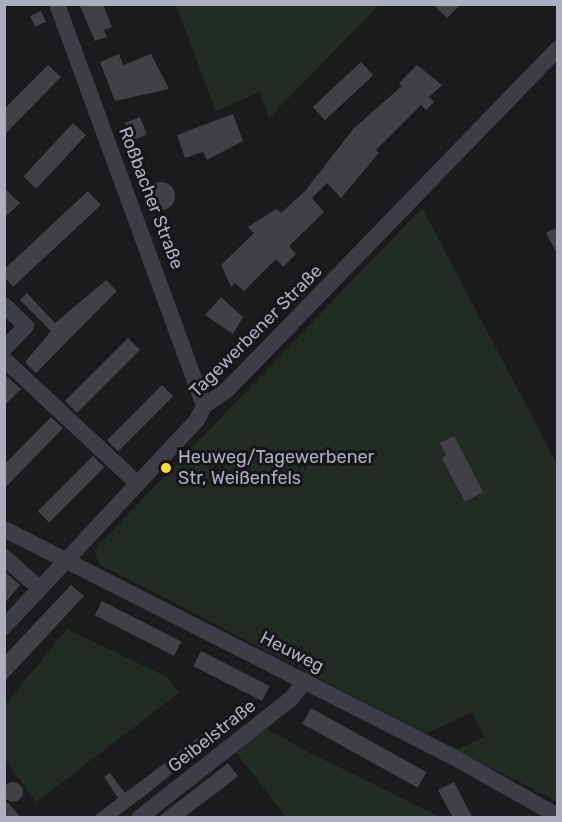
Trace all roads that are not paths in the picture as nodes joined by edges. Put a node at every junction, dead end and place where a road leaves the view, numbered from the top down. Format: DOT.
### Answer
graph roads {
  1 [pos="57,4"];
  2 [pos="558,49"];
  3 [pos="4,305"];
  4 [pos="4,349"];
  5 [pos="4,359"];
  6 [pos="204,406"];
  7 [pos="137,483"];
  8 [pos="4,529"];
  9 [pos="4,557"];
  10 [pos="63,558"];
  11 [pos="38,587"];
  12 [pos="4,627"];
  13 [pos="306,681"];
  14 [pos="4,810"];
  15 [pos="558,816"];
  16 [pos="11,818"];
  17 [pos="139,818"];
  1 -- 6 [label="street, Roßbacher Straße"];
  2 -- 6 [label="street, Tagewerbener Straße"];
  3 -- 4 [label="street"];
  5 -- 7 [label="street"];
  6 -- 7 [label="street, Tagewerbener Straße"];
  7 -- 10 [label="street, Tagewerbener Straße"];
  8 -- 10 [label="street, Heuweg"];
  9 -- 11 [label="street"];
  10 -- 11 [label="street, Tagewerbener Straße"];
  10 -- 13 [label="street, Heuweg"];
  11 -- 12 [label="street, Tagewerbener Straße"];
  13 -- 15 [label="street, Heuweg"];
  13 -- 17 [label="street, Geibelstraße"];
  14 -- 16 [label="street"];
}
